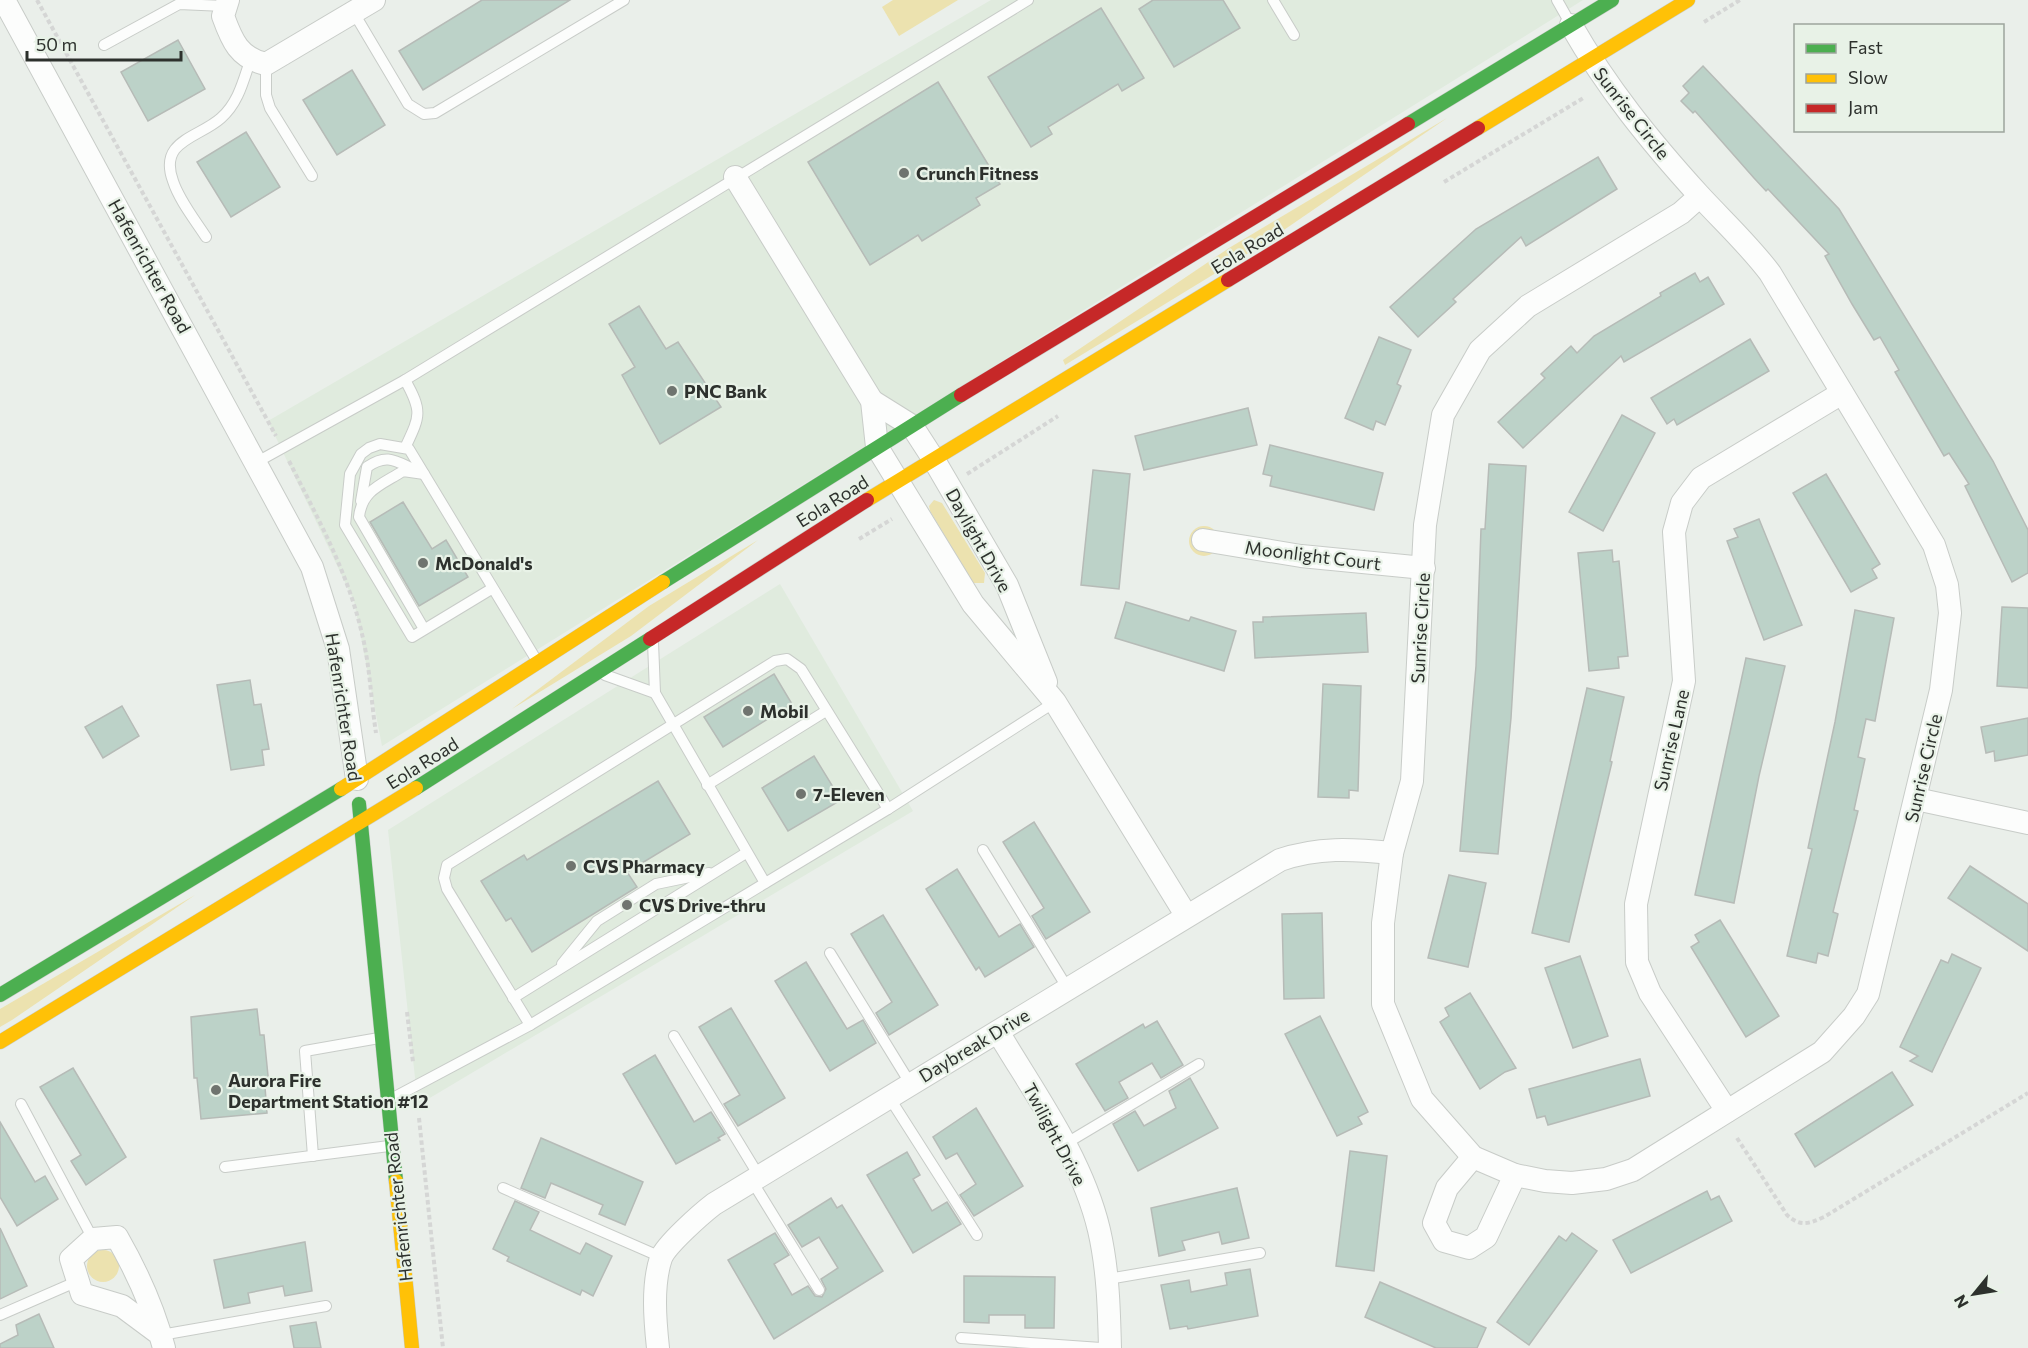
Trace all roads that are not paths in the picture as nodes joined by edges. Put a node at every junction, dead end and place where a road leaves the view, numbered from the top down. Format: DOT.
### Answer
graph roads {
  1 [pos="4,0"];
  2 [pos="374,0"];
  3 [pos="624,0"];
  4 [pos="1028,0"];
  5 [pos="1273,0"];
  6 [pos="1557,0"];
  7 [pos="1612,0"];
  8 [pos="1688,0"];
  9 [pos="226,3"];
  10 [pos="354,13"];
  11 [pos="1571,26"];
  12 [pos="1294,35"];
  13 [pos="104,45"];
  14 [pos="1590,59"];
  15 [pos="258,62"];
  16 [pos="312,176"];
  17 [pos="735,177"];
  18 [pos="1700,196"];
  19 [pos="206,237"];
  20 [pos="405,380"];
  21 [pos="1842,393"];
  22 [pos="872,401"];
  23 [pos="912,426"];
  24 [pos="877,447"];
  25 [pos="405,448"];
  26 [pos="933,460"];
  27 [pos="257,462"];
  28 [pos="424,474"];
  29 [pos="898,481"];
  30 [pos="360,502"];
  31 [pos="1203,540"];
  32 [pos="1424,568"];
  33 [pos="493,588"];
  34 [pos="424,629"];
  35 [pos="655,635"];
  36 [pos="538,664"];
  37 [pos="596,674"];
  38 [pos="655,693"];
  39 [pos="1055,702"];
  40 [pos="826,711"];
  41 [pos="673,724"];
  42 [pos="357,779"];
  43 [pos="708,785"];
  44 [pos="1916,799"];
  45 [pos="888,809"];
  46 [pos="360,823"];
  47 [pos="2028,823"];
  48 [pos="983,850"];
  49 [pos="746,853"];
  50 [pos="1392,853"];
  51 [pos="717,871"];
  52 [pos="765,883"];
  53 [pos="1186,915"];
  54 [pos="830,953"];
  55 [pos="556,971"];
  56 [pos="1068,989"];
  57 [pos="0,995"];
  58 [pos="513,998"];
  59 [pos="530,1025"];
  60 [pos="998,1032"];
  61 [pos="674,1036"];
  62 [pos="381,1038"];
  63 [pos="0,1042"];
  64 [pos="1198,1064"];
  65 [pos="910,1083"];
  66 [pos="889,1097"];
  67 [pos="388,1101"];
  68 [pos="21,1104"];
  69 [pos="1727,1111"];
  70 [pos="1065,1144"];
  71 [pos="392,1146"];
  72 [pos="313,1156"];
  73 [pos="1473,1157"];
  74 [pos="225,1167"];
  75 [pos="1515,1175"];
  76 [pos="756,1179"];
  77 [pos="503,1188"];
  78 [pos="977,1235"];
  79 [pos="93,1239"];
  80 [pos="1260,1253"];
  81 [pos="661,1257"];
  82 [pos="1108,1280"];
  83 [pos="78,1281"];
  84 [pos="819,1290"];
  85 [pos="326,1306"];
  86 [pos="0,1315"];
  87 [pos="961,1338"];
  88 [pos="163,1341"];
  89 [pos="412,1348"];
  90 [pos="658,1348"];
  91 [pos="1101,1348"];
  92 [pos="1110,1348"];
  1 -- 27 [label="street, Hafenrichter Road"];
  2 -- 10 [label="street"];
  3 -- 10 [label="lane"];
  4 -- 17 [label="lane"];
  5 -- 12 [label="lane"];
  6 -- 11 [label="lane"];
  7 -- 11 [label="street, Eola Road"];
  8 -- 14 [label="street, Eola Road"];
  9 -- 13 [label="lane"];
  9 -- 15 [label="street"];
  10 -- 15 [label="street"];
  11 -- 14 [label="street, Sunrise Circle"];
  11 -- 23 [label="street, Eola Road"];
  14 -- 18 [label="street, Sunrise Circle"];
  14 -- 26 [label="street, Eola Road"];
  15 -- 16 [label="lane"];
  15 -- 19 [label="lane"];
  17 -- 20 [label="lane"];
  17 -- 22 [label="street, Daylight Drive"];
  18 -- 21 [label="street, Sunrise Circle"];
  18 -- 32 [label="street, Sunrise Circle"];
  20 -- 25 [label="lane"];
  20 -- 27 [label="lane"];
  21 -- 44 [label="street, Sunrise Circle"];
  21 -- 69 [label="street, Sunrise Lane"];
  22 -- 23 [label="street, Daylight Drive"];
  22 -- 24 [label="street, Daylight Drive"];
  23 -- 24 [label="street, Eola Road"];
  23 -- 26 [label="street, Daylight Drive"];
  24 -- 29 [label="street, Daylight Drive"];
  24 -- 36 [label="street, Eola Road"];
  25 -- 28 [label="lane"];
  25 -- 34 [label="lane"];
  26 -- 29 [label="street, Eola Road"];
  26 -- 39 [label="street, Daylight Drive"];
  27 -- 42 [label="street, Hafenrichter Road"];
  28 -- 30 [label="lane"];
  28 -- 30 [label="lane"];
  28 -- 33 [label="lane"];
  29 -- 35 [label="street, Eola Road"];
  29 -- 39 [label="street, Daylight Drive"];
  30 -- 34 [label="lane"];
  31 -- 32 [label="street, Moonlight Court"];
  32 -- 50 [label="street, Sunrise Circle"];
  33 -- 34 [label="lane"];
  33 -- 36 [label="lane"];
  35 -- 37 [label="street, Eola Road"];
  35 -- 38 [label="lane"];
  36 -- 42 [label="street, Eola Road"];
  37 -- 38 [label="lane"];
  37 -- 46 [label="street, Eola Road"];
  38 -- 41 [label="lane"];
  39 -- 45 [label="lane"];
  39 -- 53 [label="street, Daylight Drive"];
  40 -- 41 [label="lane"];
  40 -- 43 [label="lane"];
  40 -- 45 [label="lane"];
  41 -- 43 [label="lane"];
  41 -- 58 [label="lane"];
  42 -- 46 [label="street, Hafenrichter Road"];
  42 -- 57 [label="street, Eola Road"];
  43 -- 49 [label="lane"];
  44 -- 47 [label="street"];
  44 -- 69 [label="street, Sunrise Circle"];
  45 -- 52 [label="lane"];
  46 -- 62 [label="street, Hafenrichter Road"];
  46 -- 63 [label="street, Eola Road"];
  48 -- 56 [label="lane"];
  49 -- 51 [label="lane"];
  49 -- 52 [label="lane"];
  50 -- 53 [label="street, Daybreak Drive"];
  50 -- 73 [label="street, Sunrise Circle"];
  51 -- 55 [label="lane"];
  51 -- 55 [label="lane"];
  52 -- 59 [label="lane"];
  53 -- 56 [label="street, Daybreak Drive"];
  54 -- 65 [label="lane"];
  55 -- 58 [label="lane"];
  56 -- 60 [label="street, Daybreak Drive"];
  58 -- 59 [label="lane"];
  59 -- 67 [label="lane"];
  60 -- 65 [label="street, Daybreak Drive"];
  60 -- 70 [label="street, Twilight Drive"];
  61 -- 76 [label="lane"];
  62 -- 67 [label="street, Hafenrichter Road"];
  62 -- 72 [label="lane"];
  64 -- 70 [label="lane"];
  65 -- 66 [label="street, Daybreak Drive"];
  66 -- 76 [label="street, Daybreak Drive"];
  66 -- 78 [label="lane"];
  67 -- 71 [label="street, Hafenrichter Road"];
  68 -- 79 [label="lane"];
  69 -- 75 [label="street, Sunrise Circle"];
  70 -- 82 [label="street, Twilight Drive"];
  71 -- 72 [label="lane"];
  71 -- 89 [label="street, Hafenrichter Road"];
  72 -- 74 [label="lane"];
  73 -- 75 [label="street, Sunrise Circle"];
  73 -- 75 [label="street"];
  76 -- 81 [label="street, Daybreak Drive"];
  76 -- 84 [label="lane"];
  77 -- 81 [label="lane"];
  79 -- 83 [label="street"];
  79 -- 88 [label="street"];
  80 -- 82 [label="lane"];
  81 -- 90 [label="street"];
  82 -- 92 [label="street, Twilight Drive"];
  83 -- 86 [label="lane"];
  83 -- 88 [label="street"];
  85 -- 88 [label="lane"];
  87 -- 91 [label="lane"];
}
